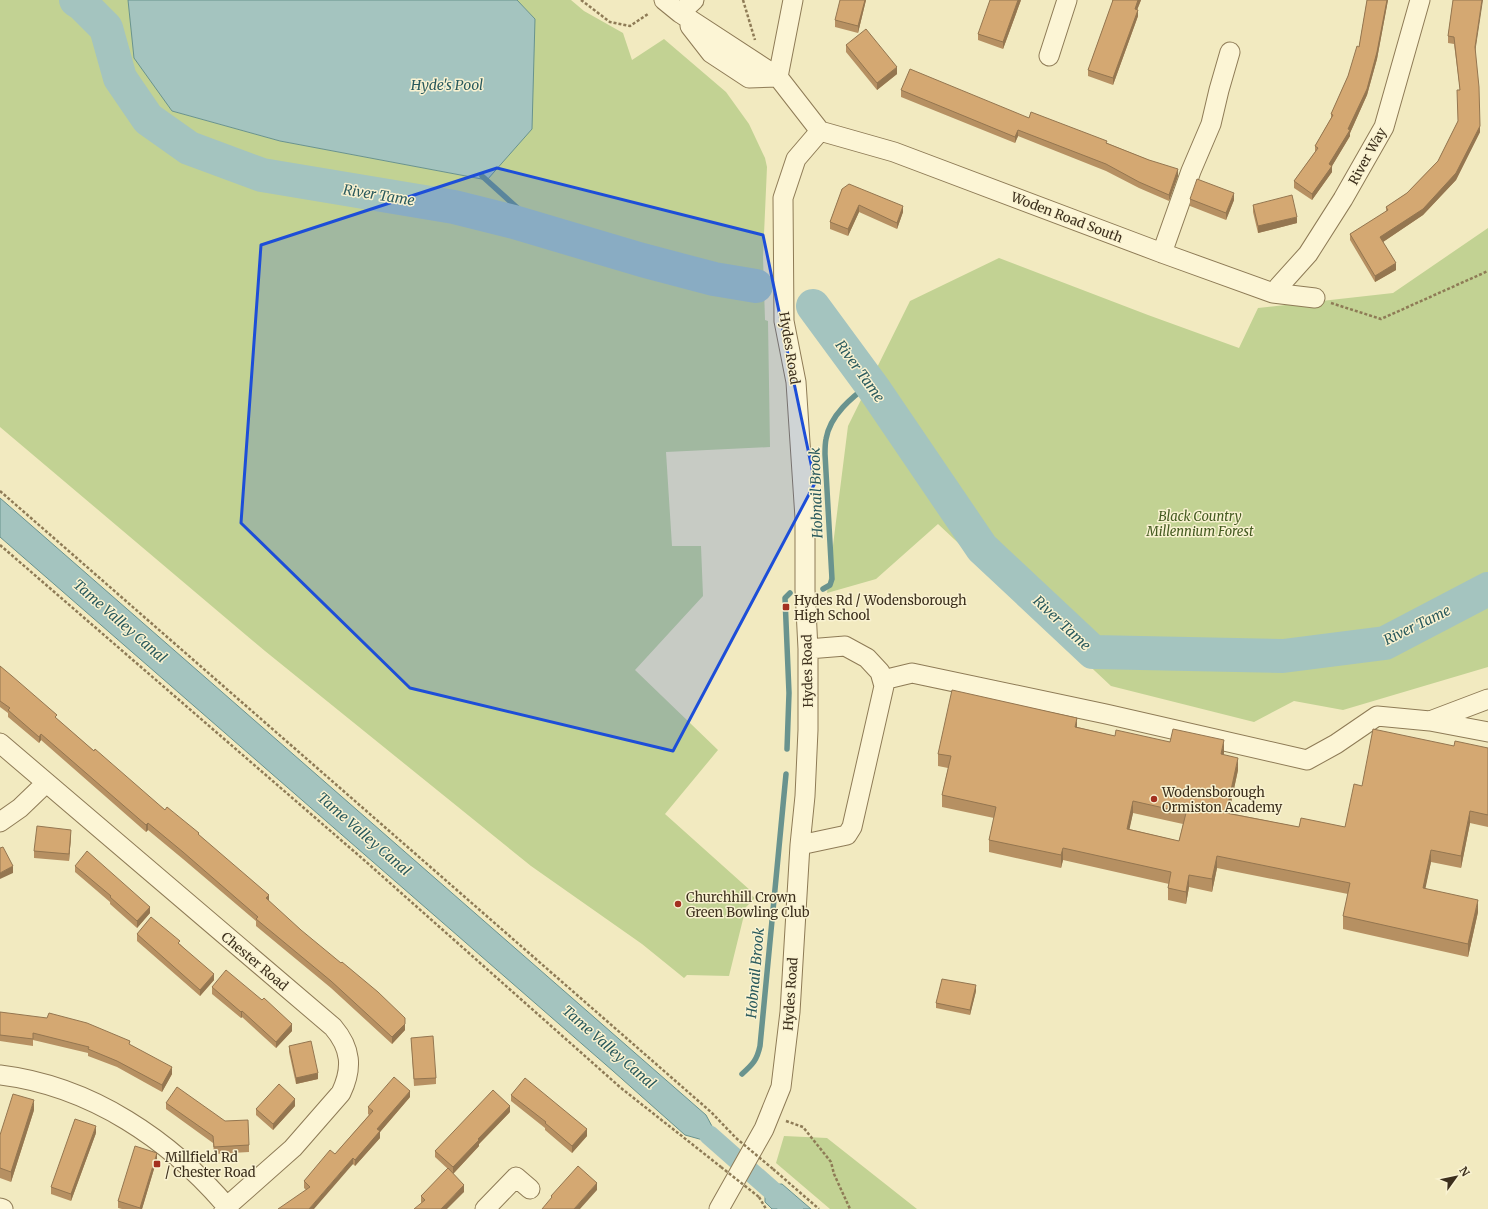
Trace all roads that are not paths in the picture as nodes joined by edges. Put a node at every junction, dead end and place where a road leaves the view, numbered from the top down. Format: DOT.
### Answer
graph roads {
  1 [pos="664,0"];
  2 [pos="694,0"];
  3 [pos="793,0"];
  4 [pos="1067,0"];
  5 [pos="1420,0"];
  6 [pos="680,13"];
  7 [pos="1230,52"];
  8 [pos="1049,56"];
  9 [pos="778,77"];
  10 [pos="820,131"];
  11 [pos="1162,253"];
  12 [pos="1273,293"];
  13 [pos="1315,298"];
  14 [pos="808,649"];
  15 [pos="883,680"];
  16 [pos="1488,699"];
  17 [pos="1430,721"];
  18 [pos="1488,732"];
  19 [pos="0,743"];
  20 [pos="46,782"];
  21 [pos="0,822"];
  22 [pos="800,844"];
  23 [pos="0,1074"];
  24 [pos="530,1188"];
  25 [pos="227,1208"];
  26 [pos="485,1209"];
  27 [pos="719,1209"];
  1 -- 6 [label="street"];
  2 -- 6 [label="street"];
  3 -- 9 [label="street"];
  4 -- 8 [label="street"];
  5 -- 12 [label="street, River Way"];
  6 -- 9 [label="street"];
  7 -- 11 [label="street"];
  9 -- 10 [label="street"];
  10 -- 11 [label="street, Woden Road South"];
  10 -- 14 [label="street, Hydes Road"];
  11 -- 12 [label="street, Woden Road South"];
  12 -- 13 [label="street, Woden Road South"];
  14 -- 15 [label="street"];
  14 -- 22 [label="street, Hydes Road"];
  15 -- 17 [label="street"];
  15 -- 22 [label="street"];
  16 -- 17 [label="street"];
  17 -- 18 [label="street"];
  19 -- 20 [label="street, Chester Road"];
  20 -- 21 [label="street"];
  20 -- 25 [label="street, Chester Road"];
  22 -- 27 [label="street, Hydes Road"];
  23 -- 25 [label="street"];
  24 -- 26 [label="street"];
}
